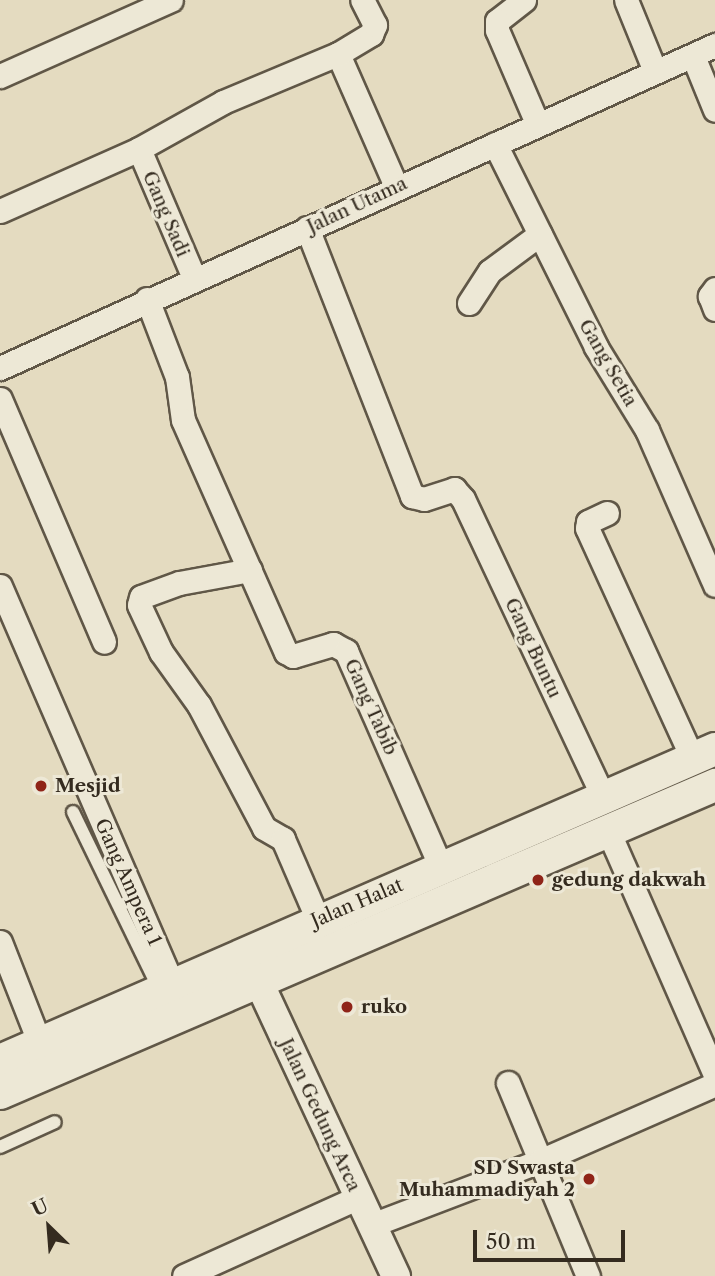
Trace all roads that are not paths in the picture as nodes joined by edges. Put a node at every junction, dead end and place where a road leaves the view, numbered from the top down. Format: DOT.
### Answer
graph roads {
  1 [pos="171,0"];
  2 [pos="362,0"];
  3 [pos="524,0"];
  4 [pos="626,0"];
  5 [pos="715,46"];
  6 [pos="338,54"];
  7 [pos="693,56"];
  8 [pos="655,71"];
  9 [pos="0,76"];
  10 [pos="715,110"];
  11 [pos="538,125"];
  12 [pos="495,144"];
  13 [pos="139,149"];
  14 [pos="396,186"];
  15 [pos="0,211"];
  16 [pos="307,228"];
  17 [pos="540,234"];
  18 [pos="194,278"];
  19 [pos="715,289"];
  20 [pos="147,299"];
  21 [pos="469,303"];
  22 [pos="715,309"];
  23 [pos="0,368"];
  24 [pos="0,399"];
  25 [pos="607,513"];
  26 [pos="250,570"];
  27 [pos="715,585"];
  28 [pos="0,586"];
  29 [pos="104,642"];
  30 [pos="704,754"];
  31 [pos="715,785"];
  32 [pos="603,797"];
  33 [pos="73,812"];
  34 [pos="609,833"];
  35 [pos="441,867"];
  36 [pos="318,920"];
  37 [pos="0,942"];
  38 [pos="251,967"];
  39 [pos="167,988"];
  40 [pos="40,1044"];
  41 [pos="0,1061"];
  42 [pos="715,1075"];
  43 [pos="508,1083"];
  44 [pos="715,1084"];
  45 [pos="0,1093"];
  46 [pos="55,1122"];
  47 [pos="0,1147"];
  48 [pos="540,1161"];
  49 [pos="359,1197"];
  50 [pos="372,1225"];
  51 [pos="184,1276"];
  52 [pos="396,1276"];
  53 [pos="588,1276"];
  1 -- 9 [label="street"];
  2 -- 6 [label="street"];
  3 -- 11 [label="street"];
  4 -- 8 [label="street"];
  5 -- 7 [label="street, Jalan Utama"];
  6 -- 13 [label="street"];
  6 -- 14 [label="street"];
  7 -- 8 [label="street, Jalan Utama"];
  7 -- 10 [label="street"];
  8 -- 11 [label="street, Jalan Utama"];
  11 -- 12 [label="street, Jalan Utama"];
  12 -- 14 [label="street, Jalan Utama"];
  12 -- 17 [label="street, Gang Setia"];
  13 -- 15 [label="street"];
  13 -- 18 [label="street, Gang Sadi"];
  14 -- 16 [label="street, Jalan Utama"];
  16 -- 18 [label="street, Jalan Utama"];
  16 -- 32 [label="street, Gang Buntu"];
  17 -- 21 [label="street"];
  17 -- 27 [label="street, Gang Setia"];
  18 -- 20 [label="street, Jalan Utama"];
  19 -- 22 [label="street"];
  20 -- 23 [label="street, Jalan Utama"];
  20 -- 26 [label="street"];
  24 -- 29 [label="street"];
  25 -- 30 [label="street"];
  26 -- 35 [label="street, Gang Tabib"];
  26 -- 36 [label="street"];
  28 -- 39 [label="street, Gang Ampera 1"];
  30 -- 32 [label="main road, Jalan Halat"];
  31 -- 34 [label="main road, Jalan Halat"];
  32 -- 35 [label="main road, Jalan Halat"];
  33 -- 39 [label="lane"];
  34 -- 38 [label="main road, Jalan Halat"];
  34 -- 42 [label="street"];
  35 -- 36 [label="main road, Jalan Halat"];
  36 -- 38 [label="main road, Jalan Halat"];
  37 -- 40 [label="street"];
  38 -- 39 [label="main road, Jalan Halat"];
  38 -- 45 [label="main road, Jalan Halat"];
  38 -- 49 [label="street, Jalan Gedung Arca"];
  39 -- 40 [label="main road, Jalan Halat"];
  40 -- 41 [label="main road, Jalan Halat"];
  43 -- 48 [label="street"];
  44 -- 48 [label="street"];
  46 -- 47 [label="lane"];
  48 -- 50 [label="street"];
  48 -- 53 [label="street"];
  49 -- 50 [label="street, Jalan Gedung Arca"];
  49 -- 51 [label="street"];
  50 -- 52 [label="street, Jalan Gedung Arca"];
}
